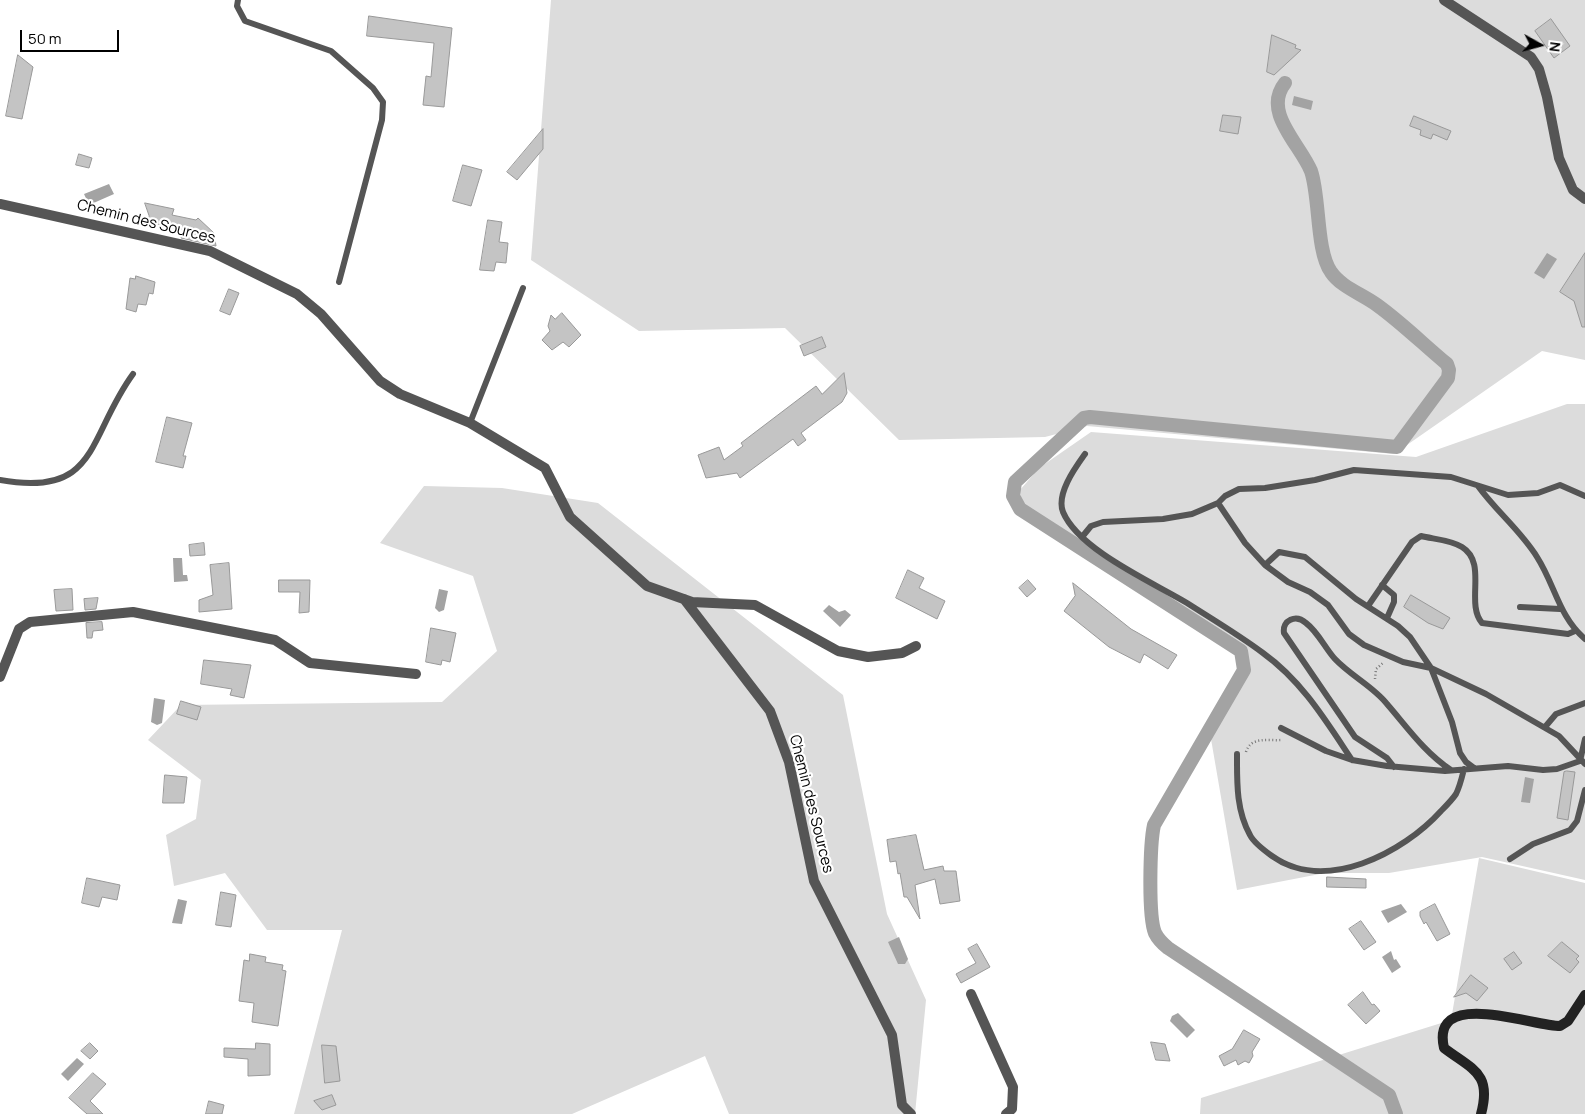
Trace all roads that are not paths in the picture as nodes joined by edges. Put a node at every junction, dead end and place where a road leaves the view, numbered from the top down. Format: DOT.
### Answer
graph roads {
  1 [pos="238,0"];
  2 [pos="1444,0"];
  3 [pos="1585,199"];
  4 [pos="0,204"];
  5 [pos="339,282"];
  6 [pos="523,288"];
  7 [pos="133,374"];
  8 [pos="470,423"];
  9 [pos="1085,454"];
  10 [pos="0,480"];
  11 [pos="1478,486"];
  12 [pos="1585,496"];
  13 [pos="1218,503"];
  14 [pos="1082,537"];
  15 [pos="1265,565"];
  16 [pos="1382,585"];
  17 [pos="684,600"];
  18 [pos="1368,606"];
  19 [pos="1520,607"];
  20 [pos="1560,608"];
  21 [pos="1387,618"];
  22 [pos="1575,632"];
  23 [pos="1585,639"];
  24 [pos="916,646"];
  25 [pos="1431,668"];
  26 [pos="416,674"];
  27 [pos="0,677"];
  28 [pos="1585,703"];
  29 [pos="1545,727"];
  30 [pos="1281,728"];
  31 [pos="1585,739"];
  32 [pos="1237,754"];
  33 [pos="1352,760"];
  34 [pos="1582,762"];
  35 [pos="1394,767"];
  36 [pos="1474,768"];
  37 [pos="1464,769"];
  38 [pos="1451,770"];
  39 [pos="1585,790"];
  40 [pos="1510,859"];
  41 [pos="971,994"];
  42 [pos="1585,995"];
  43 [pos="911,1114"];
  44 [pos="1006,1114"];
  45 [pos="1481,1114"];
  1 -- 5 [label="lane"];
  2 -- 3 [label="street"];
  4 -- 8 [label="street, Chemin des Sources"];
  6 -- 8 [label="lane"];
  7 -- 10 [label="lane"];
  8 -- 17 [label="street, Chemin des Sources"];
  9 -- 14 [label="lane"];
  11 -- 12 [label="lane"];
  11 -- 13 [label="lane"];
  11 -- 20 [label="lane"];
  13 -- 14 [label="lane"];
  13 -- 15 [label="lane"];
  14 -- 33 [label="lane"];
  15 -- 18 [label="lane"];
  15 -- 25 [label="lane"];
  16 -- 18 [label="lane"];
  16 -- 21 [label="lane"];
  16 -- 22 [label="lane"];
  17 -- 24 [label="street, Chemin des Sources"];
  17 -- 43 [label="street, Chemin des Sources"];
  18 -- 21 [label="lane"];
  19 -- 20 [label="lane"];
  20 -- 22 [label="lane"];
  21 -- 25 [label="lane"];
  22 -- 23 [label="lane"];
  25 -- 29 [label="lane"];
  25 -- 36 [label="lane"];
  26 -- 27 [label="street"];
  28 -- 29 [label="lane"];
  29 -- 34 [label="lane"];
  30 -- 33 [label="lane"];
  31 -- 34 [label="lane"];
  32 -- 37 [label="lane"];
  33 -- 35 [label="lane"];
  34 -- 36 [label="lane"];
  35 -- 38 [label="lane"];
  35 -- 38 [label="lane"];
  36 -- 37 [label="lane"];
  37 -- 38 [label="lane"];
  39 -- 40 [label="lane"];
  41 -- 44 [label="street"];
  42 -- 45 [label="street"];
}
